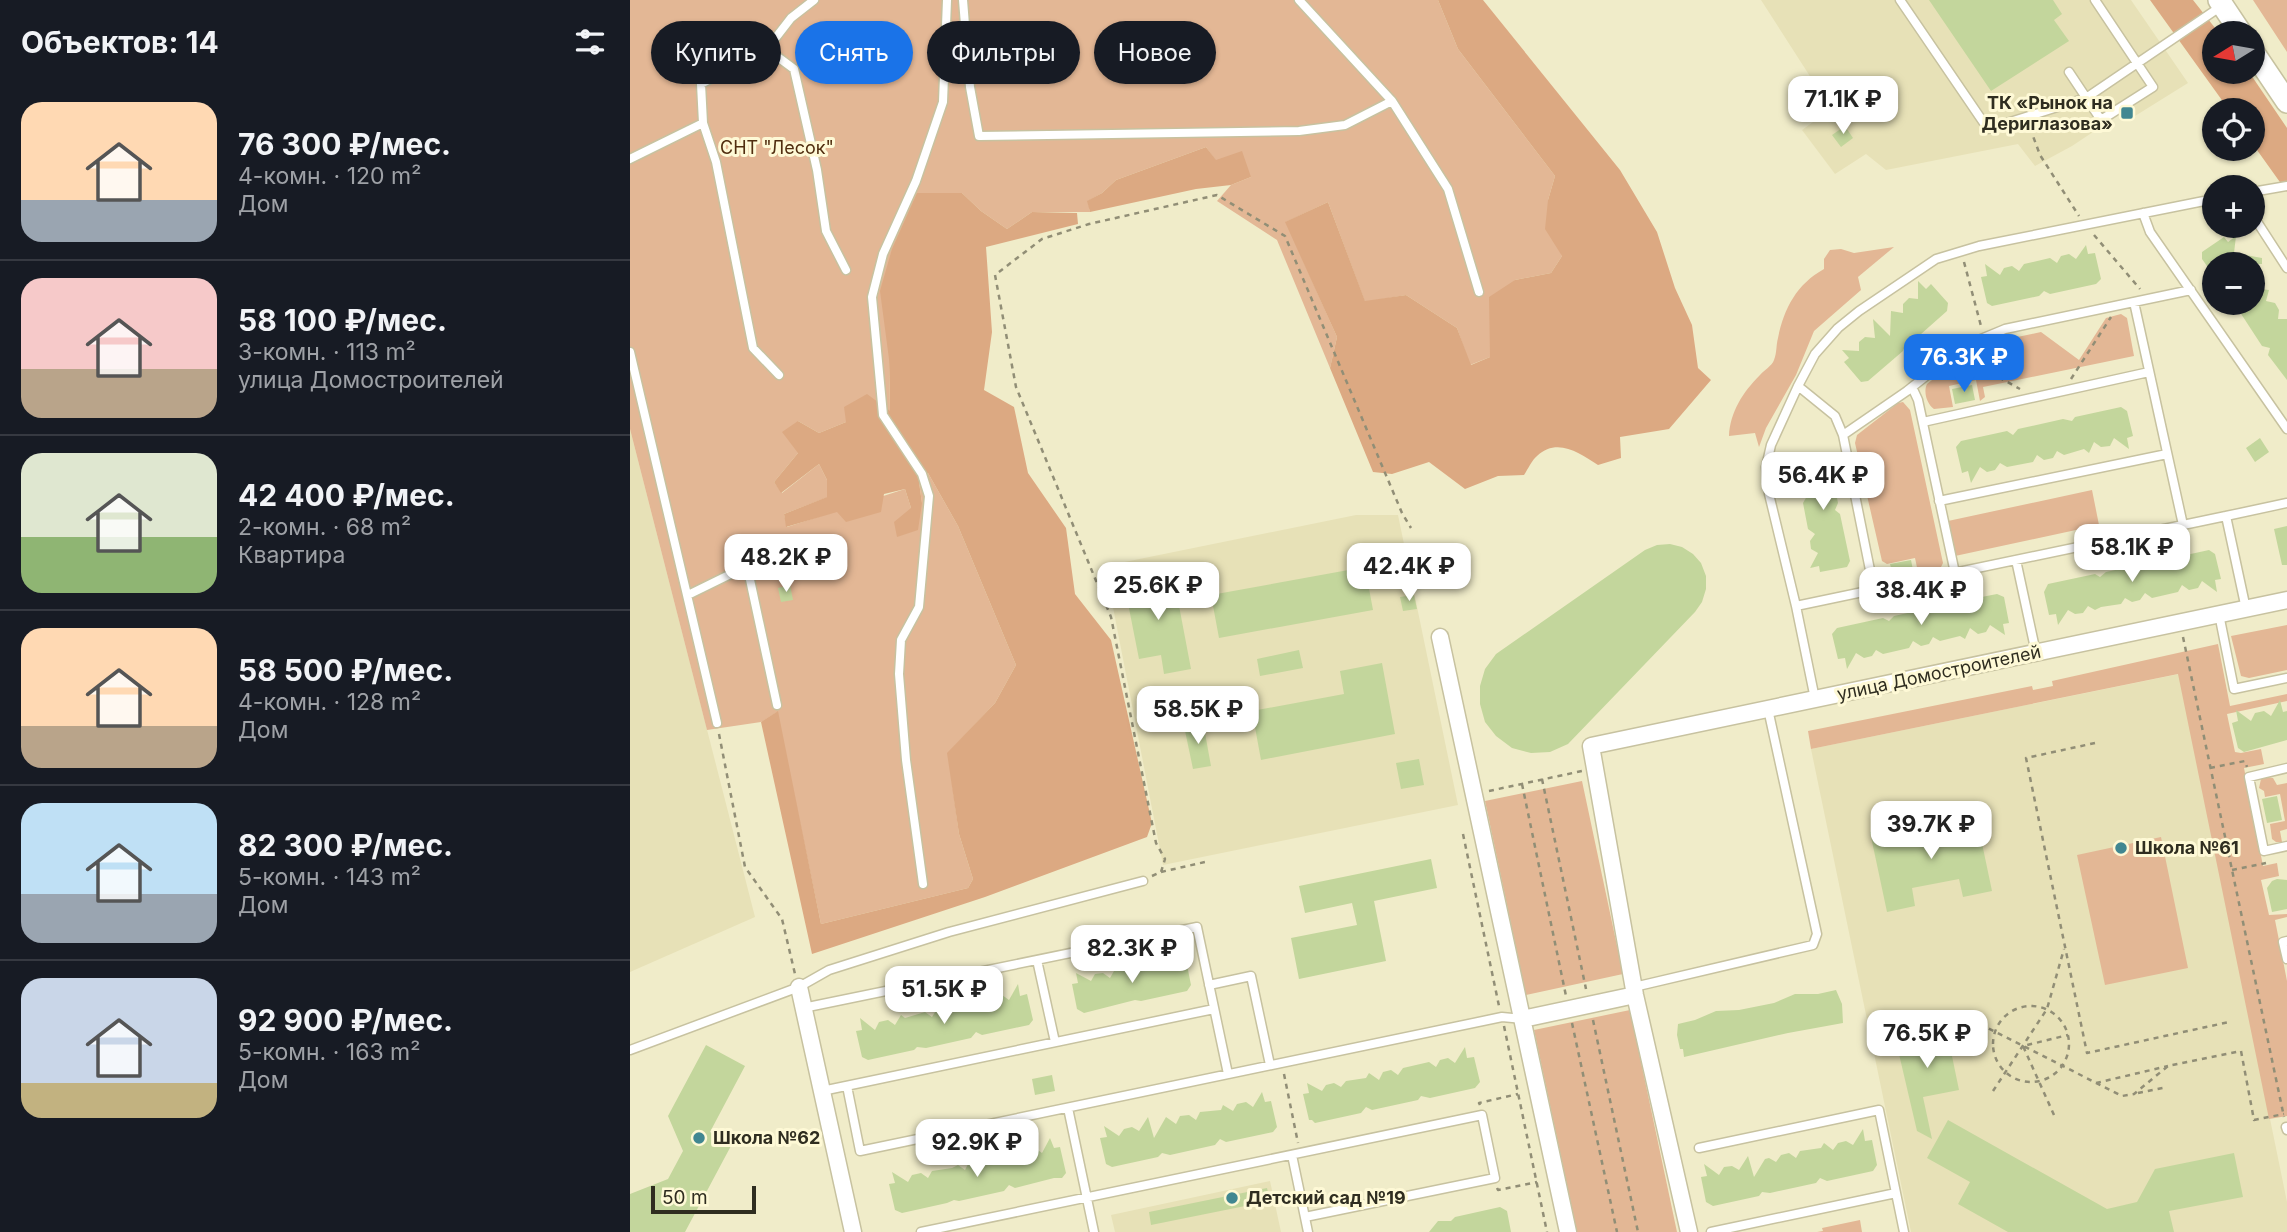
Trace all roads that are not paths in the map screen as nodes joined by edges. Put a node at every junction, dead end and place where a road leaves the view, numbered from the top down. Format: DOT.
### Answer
graph roads {
  1 [pos="814,0"];
  2 [pos="947,0"];
  3 [pos="963,0"];
  4 [pos="1299,0"];
  5 [pos="1900,0"];
  6 [pos="2095,0"];
  7 [pos="2221,3"];
  8 [pos="2233,21"];
  9 [pos="781,31"];
  10 [pos="781,59"];
  11 [pos="2137,64"];
  12 [pos="2265,69"];
  13 [pos="2069,72"];
  14 [pos="701,84"];
  15 [pos="2086,98"];
  16 [pos="1392,101"];
  17 [pos="2287,102"];
  18 [pos="703,123"];
  19 [pos="631,155"];
  20 [pos="2287,186"];
  21 [pos="2265,190"];
  22 [pos="2202,202"];
  23 [pos="2143,214"];
  24 [pos="2265,234"];
  25 [pos="2287,268"];
  26 [pos="846,270"];
  27 [pos="2191,290"];
  28 [pos="1479,292"];
  29 [pos="2134,302"];
  30 [pos="630,352"];
  31 [pos="2150,372"];
  32 [pos="779,375"];
  33 [pos="1798,386"];
  34 [pos="1912,387"];
  35 [pos="1923,422"];
  36 [pos="2287,429"];
  37 [pos="1843,435"];
  38 [pos="2167,454"];
  39 [pos="1940,500"];
  40 [pos="2287,503"];
  41 [pos="2226,516"];
  42 [pos="2183,525"];
  43 [pos="2016,560"];
  44 [pos="1955,573"];
  45 [pos="1874,590"];
  46 [pos="688,595"];
  47 [pos="2287,600"];
  48 [pos="1796,606"];
  49 [pos="2246,609"];
  50 [pos="2219,614"];
  51 [pos="1440,638"];
  52 [pos="2035,653"];
  53 [pos="2287,678"];
  54 [pos="1815,699"];
  55 [pos="776,705"];
  56 [pos="1768,709"];
  57 [pos="717,723"];
  58 [pos="2287,768"];
  59 [pos="2287,846"];
  60 [pos="1143,881"];
  61 [pos="923,884"];
  62 [pos="2287,941"];
  63 [pos="2287,959"];
  64 [pos="1037,960"];
  65 [pos="1209,985"];
  66 [pos="799,987"];
  67 [pos="1635,991"];
  68 [pos="803,1008"];
  69 [pos="1214,1009"];
  70 [pos="1523,1019"];
  71 [pos="1055,1042"];
  72 [pos="630,1050"];
  73 [pos="1270,1065"];
  74 [pos="1228,1074"];
  75 [pos="847,1086"];
  76 [pos="822,1091"];
  77 [pos="1068,1108"];
  78 [pos="1699,1148"];
  79 [pos="1296,1154"];
  80 [pos="1896,1193"];
  81 [pos="1087,1197"];
  82 [pos="1305,1217"];
  83 [pos="1723,1231"];
  84 [pos="853,1232"];
  85 [pos="922,1232"];
  86 [pos="1094,1232"];
  87 [pos="1308,1232"];
  88 [pos="1568,1232"];
  89 [pos="1689,1232"];
  90 [pos="1711,1232"];
  91 [pos="1904,1232"];
  1 -- 9 [label="lane"];
  2 -- 61 [label="lane"];
  3 -- 16 [label="lane"];
  4 -- 16 [label="lane"];
  5 -- 15 [label="lane"];
  6 -- 11 [label="lane"];
  7 -- 8 [label="street"];
  7 -- 11 [label="lane"];
  10 -- 26 [label="lane"];
  11 -- 15 [label="lane"];
  11 -- 15 [label="lane"];
  12 -- 17 [label="street"];
  13 -- 15 [label="lane"];
  14 -- 18 [label="lane"];
  16 -- 28 [label="lane"];
  18 -- 19 [label="lane"];
  18 -- 32 [label="lane"];
  20 -- 21 [label="lane"];
  22 -- 23 [label="lane"];
  23 -- 27 [label="lane"];
  23 -- 33 [label="lane"];
  24 -- 25 [label="lane"];
  27 -- 29 [label="lane"];
  27 -- 36 [label="lane"];
  29 -- 31 [label="lane"];
  29 -- 34 [label="lane"];
  30 -- 46 [label="lane"];
  31 -- 35 [label="lane"];
  31 -- 38 [label="lane"];
  33 -- 37 [label="lane"];
  33 -- 48 [label="lane"];
  34 -- 35 [label="lane"];
  34 -- 37 [label="lane"];
  35 -- 39 [label="lane"];
  37 -- 45 [label="lane"];
  38 -- 39 [label="lane"];
  38 -- 42 [label="lane"];
  39 -- 44 [label="lane"];
  40 -- 41 [label="lane"];
  41 -- 42 [label="lane"];
  41 -- 49 [label="lane"];
  42 -- 43 [label="lane"];
  43 -- 44 [label="lane"];
  43 -- 52 [label="lane"];
  44 -- 45 [label="lane"];
  45 -- 48 [label="lane"];
  46 -- 55 [label="lane"];
  46 -- 57 [label="lane"];
  47 -- 49 [label="street, улица Домостроителей"];
  48 -- 54 [label="lane"];
  49 -- 50 [label="street, улица Домостроителей"];
  50 -- 52 [label="street, улица Домостроителей"];
  50 -- 53 [label="lane"];
  51 -- 70 [label="street"];
  52 -- 54 [label="street, улица Домостроителей"];
  54 -- 56 [label="street, улица Домостроителей"];
  56 -- 67 [label="lane"];
  56 -- 67 [label="street, улица Домостроителей"];
  58 -- 59 [label="lane"];
  60 -- 66 [label="lane"];
  62 -- 63 [label="lane"];
  64 -- 65 [label="lane"];
  64 -- 68 [label="lane"];
  64 -- 71 [label="lane"];
  65 -- 69 [label="lane"];
  65 -- 73 [label="lane"];
  66 -- 68 [label="street"];
  66 -- 72 [label="lane"];
  67 -- 70 [label="street"];
  67 -- 89 [label="street"];
  68 -- 76 [label="street"];
  69 -- 71 [label="lane"];
  69 -- 74 [label="lane"];
  70 -- 73 [label="lane"];
  70 -- 88 [label="street"];
  71 -- 75 [label="lane"];
  73 -- 74 [label="lane"];
  74 -- 77 [label="lane"];
  75 -- 76 [label="lane"];
  75 -- 77 [label="lane"];
  76 -- 84 [label="street"];
  77 -- 81 [label="lane"];
  78 -- 80 [label="lane"];
  79 -- 81 [label="lane"];
  79 -- 82 [label="lane"];
  79 -- 82 [label="lane"];
  80 -- 83 [label="lane"];
  80 -- 91 [label="lane"];
  81 -- 85 [label="lane"];
  81 -- 86 [label="lane"];
  82 -- 87 [label="lane"];
  83 -- 90 [label="lane"];
}
